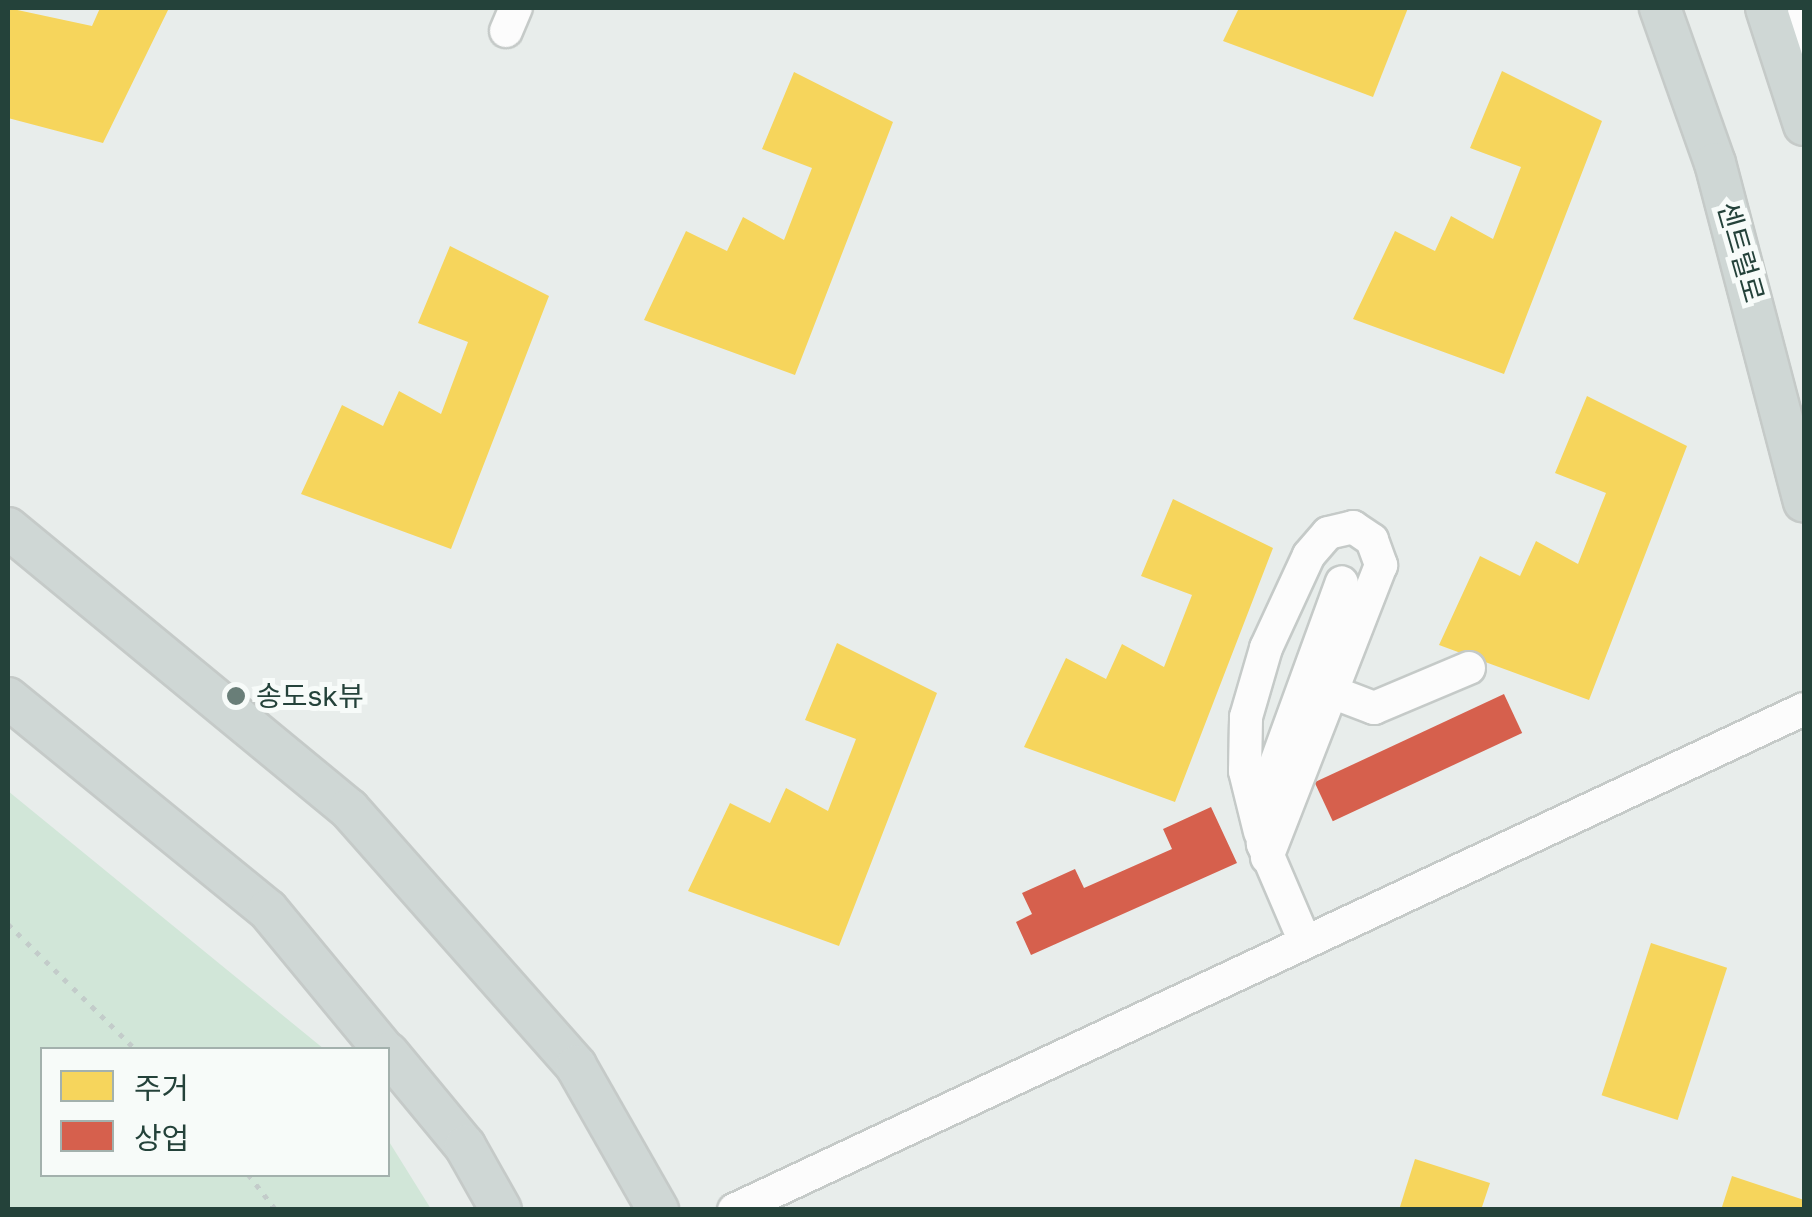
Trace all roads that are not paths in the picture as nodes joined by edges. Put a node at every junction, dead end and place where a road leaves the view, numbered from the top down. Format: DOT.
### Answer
graph roads {
  1 [pos="1660,8"];
  2 [pos="1766,8"];
  3 [pos="1804,14"];
  4 [pos="1791,83"];
  5 [pos="1804,125"];
  6 [pos="1804,502"];
  7 [pos="8,528"];
  8 [pos="1342,582"];
  9 [pos="1469,668"];
  10 [pos="1332,692"];
  11 [pos="8,698"];
  12 [pos="1804,709"];
  13 [pos="1264,845"];
  14 [pos="1306,942"];
  15 [pos="383,1047"];
  16 [pos="390,1056"];
  17 [pos="501,1210"];
  18 [pos="658,1210"];
  19 [pos="734,1210"];
  1 -- 6 [label="main road, 센트럴로"];
  2 -- 4 [label="main road"];
  3 -- 4 [label="street"];
  4 -- 5 [label="main road"];
  7 -- 18 [label="main road"];
  8 -- 13 [label="street"];
  9 -- 10 [label="street"];
  10 -- 13 [label="street"];
  10 -- 13 [label="street"];
  11 -- 15 [label="main road"];
  12 -- 14 [label="street"];
  13 -- 14 [label="street"];
  14 -- 19 [label="street"];
  16 -- 17 [label="main road"];
}
